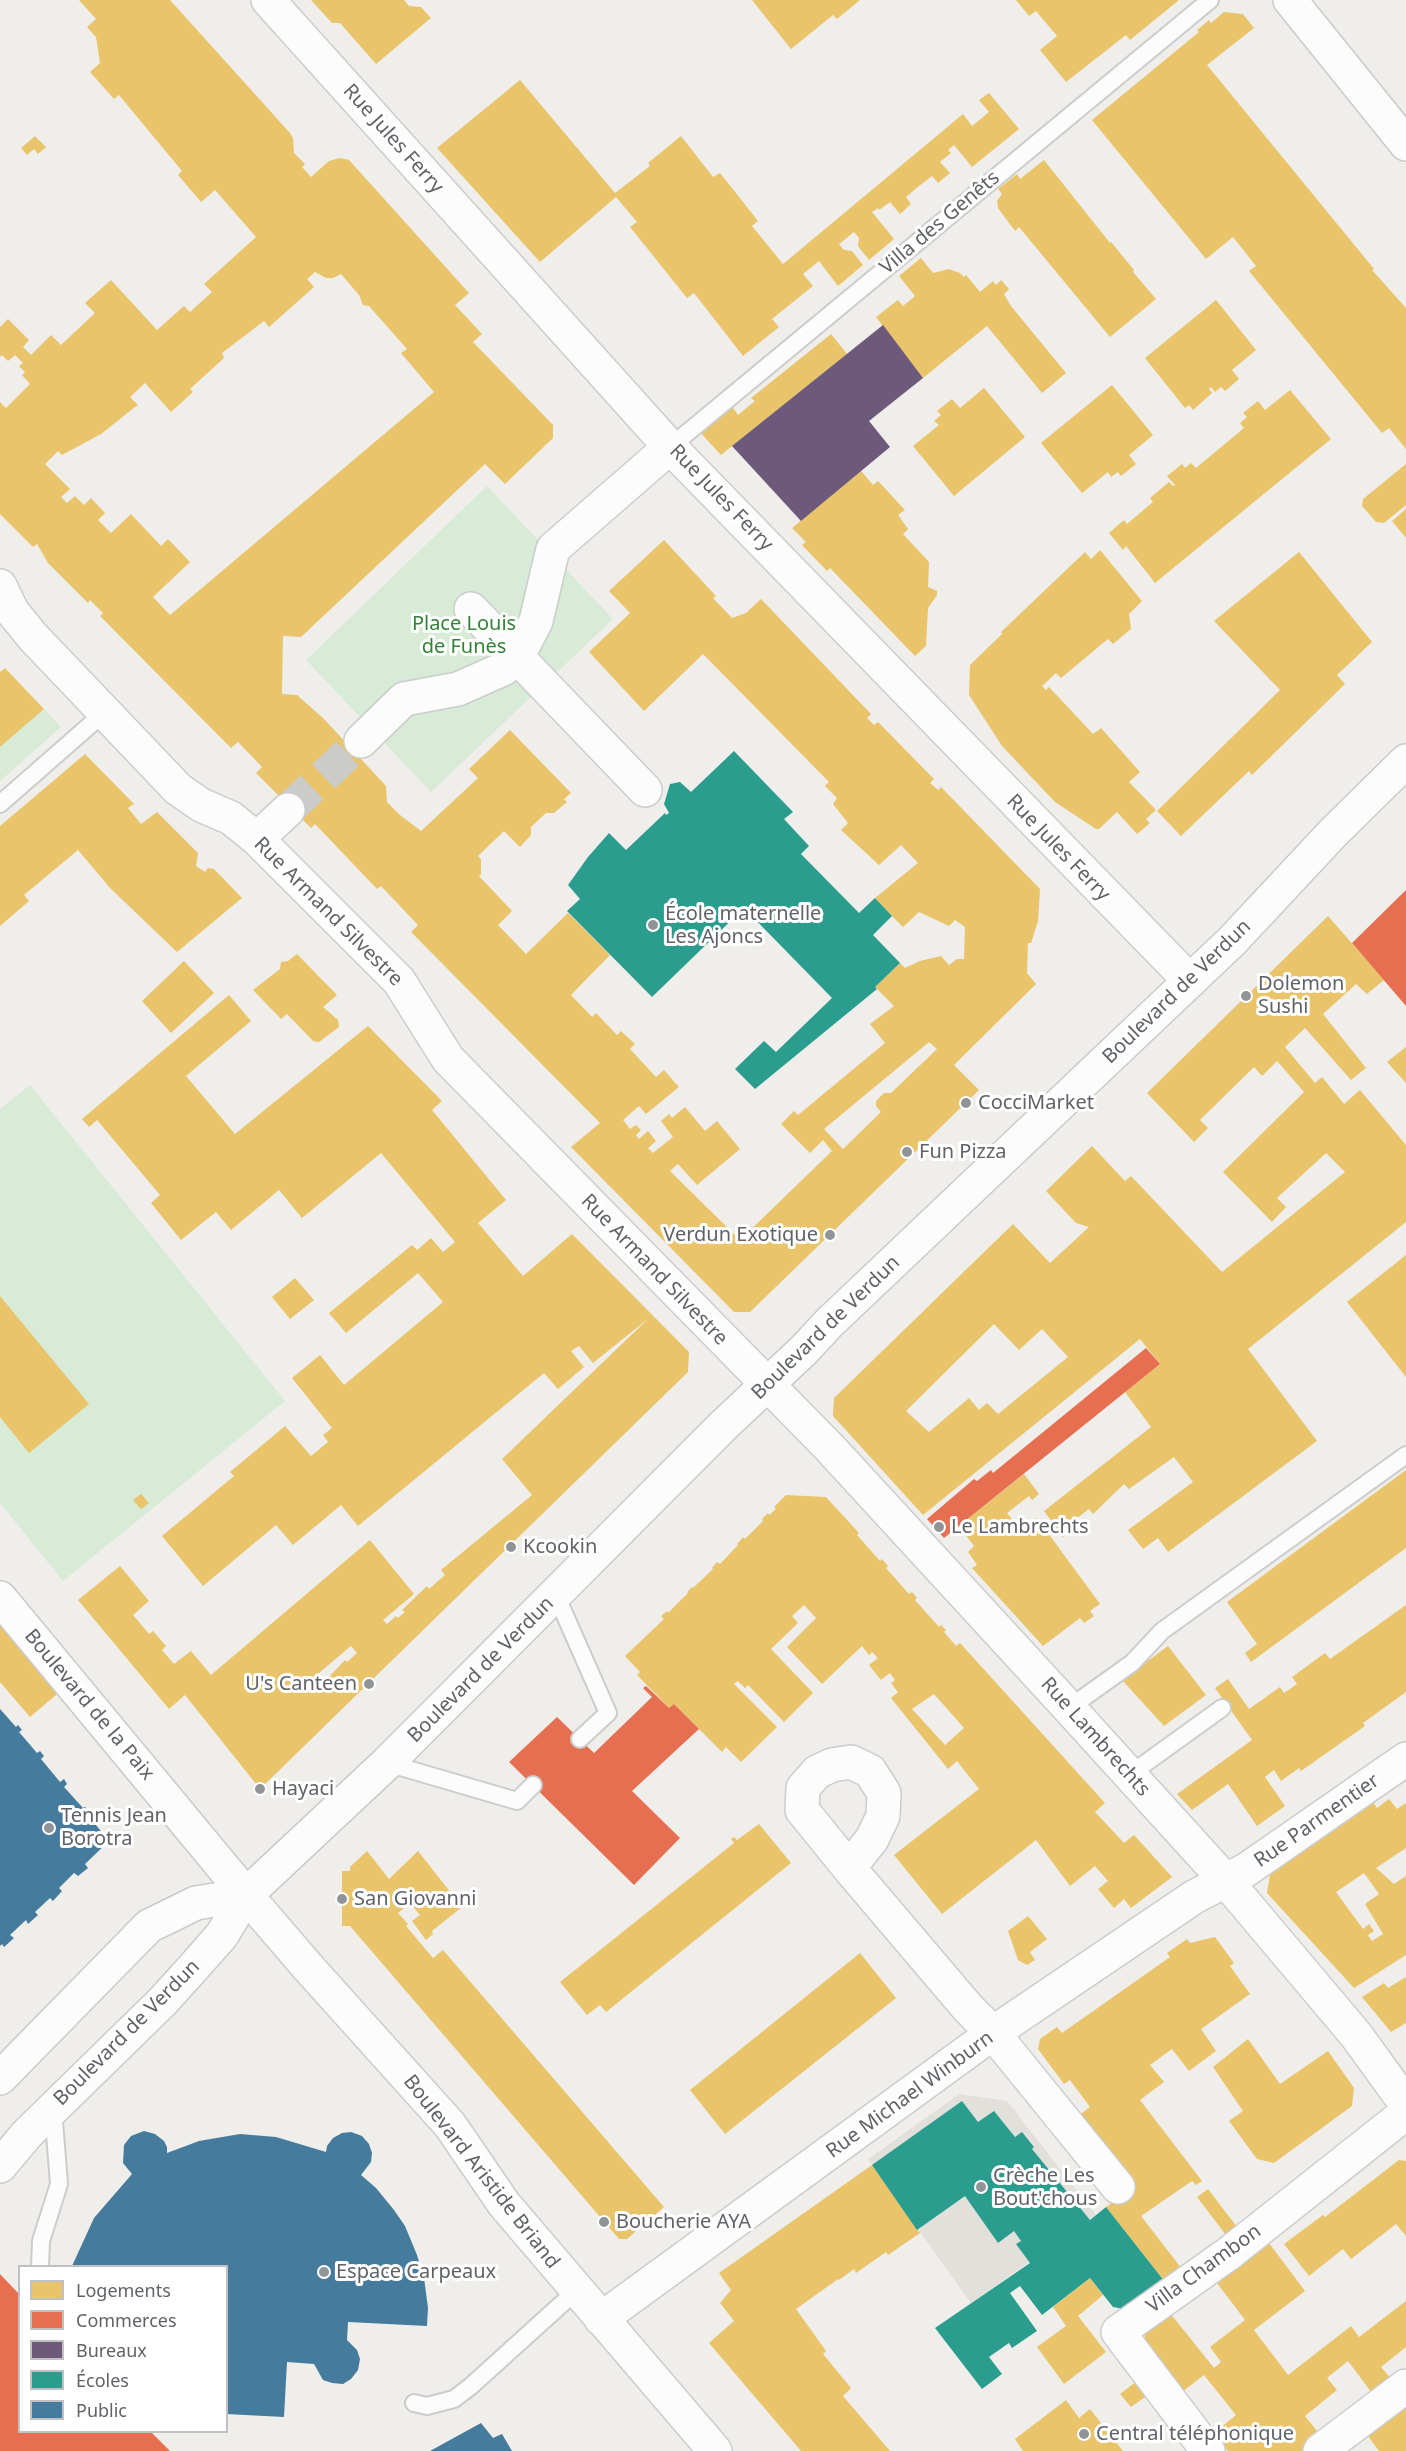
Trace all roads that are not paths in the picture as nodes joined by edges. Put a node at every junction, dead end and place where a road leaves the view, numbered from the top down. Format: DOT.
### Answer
graph roads {
  1 [pos="268,0"];
  2 [pos="1210,0"];
  3 [pos="1290,0"];
  4 [pos="1406,144"];
  5 [pos="670,447"];
  6 [pos="0,586"];
  7 [pos="471,609"];
  8 [pos="517,658"];
  9 [pos="105,712"];
  10 [pos="361,741"];
  11 [pos="1406,761"];
  12 [pos="645,790"];
  13 [pos="0,804"];
  14 [pos="288,810"];
  15 [pos="257,839"];
  16 [pos="1190,981"];
  17 [pos="767,1386"];
  18 [pos="1406,1455"];
  19 [pos="556,1595"];
  20 [pos="0,1598"];
  21 [pos="1069,1708"];
  22 [pos="1222,1708"];
  23 [pos="580,1739"];
  24 [pos="1406,1759"];
  25 [pos="387,1763"];
  26 [pos="1129,1775"];
  27 [pos="533,1785"];
  28 [pos="849,1868"];
  29 [pos="1227,1882"];
  30 [pos="246,1895"];
  31 [pos="993,2033"];
  32 [pos="0,2078"];
  33 [pos="1406,2104"];
  34 [pos="53,2109"];
  35 [pos="1406,2113"];
  36 [pos="0,2166"];
  37 [pos="1118,2187"];
  38 [pos="40,2265"];
  39 [pos="576,2291"];
  40 [pos="601,2319"];
  41 [pos="1406,2386"];
  42 [pos="414,2403"];
  43 [pos="715,2451"];
  44 [pos="1208,2451"];
  45 [pos="1320,2451"];
  1 -- 5 [label="street, Rue Jules Ferry"];
  2 -- 5 [label="lane, Villa des Genêts"];
  3 -- 4 [label="street"];
  5 -- 8 [label="street"];
  5 -- 16 [label="street, Rue Jules Ferry"];
  6 -- 9 [label="street, Rue Armand Silvestre"];
  7 -- 8 [label="street"];
  8 -- 10 [label="street"];
  8 -- 12 [label="street"];
  9 -- 13 [label="lane"];
  9 -- 15 [label="street, Rue Armand Silvestre"];
  11 -- 16 [label="street, Boulevard de Verdun"];
  14 -- 15 [label="street"];
  15 -- 17 [label="street, Rue Armand Silvestre"];
  16 -- 17 [label="street, Boulevard de Verdun"];
  17 -- 19 [label="street, Boulevard de Verdun"];
  17 -- 21 [label="street, Rue Lambrechts"];
  18 -- 21 [label="lane"];
  19 -- 23 [label="lane"];
  19 -- 25 [label="street, Boulevard de Verdun"];
  20 -- 30 [label="street, Boulevard de la Paix"];
  21 -- 26 [label="street, Rue Lambrechts"];
  22 -- 26 [label="lane"];
  24 -- 29 [label="street, Rue Parmentier"];
  25 -- 27 [label="lane"];
  25 -- 30 [label="street, Boulevard de Verdun"];
  26 -- 29 [label="street, Rue Lambrechts"];
  28 -- 31 [label="street"];
  29 -- 31 [label="street, Rue Michael Winburn"];
  29 -- 33 [label="street, Rue Lambrechts"];
  30 -- 32 [label="street"];
  30 -- 34 [label="street, Boulevard de Verdun"];
  30 -- 39 [label="street, Boulevard Aristide Briand"];
  31 -- 37 [label="street"];
  31 -- 40 [label="street, Rue Michael Winburn"];
  34 -- 36 [label="street, Boulevard de Verdun"];
  34 -- 38 [label="lane"];
  35 -- 44 [label="street, Villa Chambon"];
  39 -- 40 [label="street, Boulevard Aristide Briand"];
  39 -- 42 [label="lane"];
  40 -- 43 [label="street, Boulevard Aristide Briand"];
  41 -- 45 [label="street"];
}
